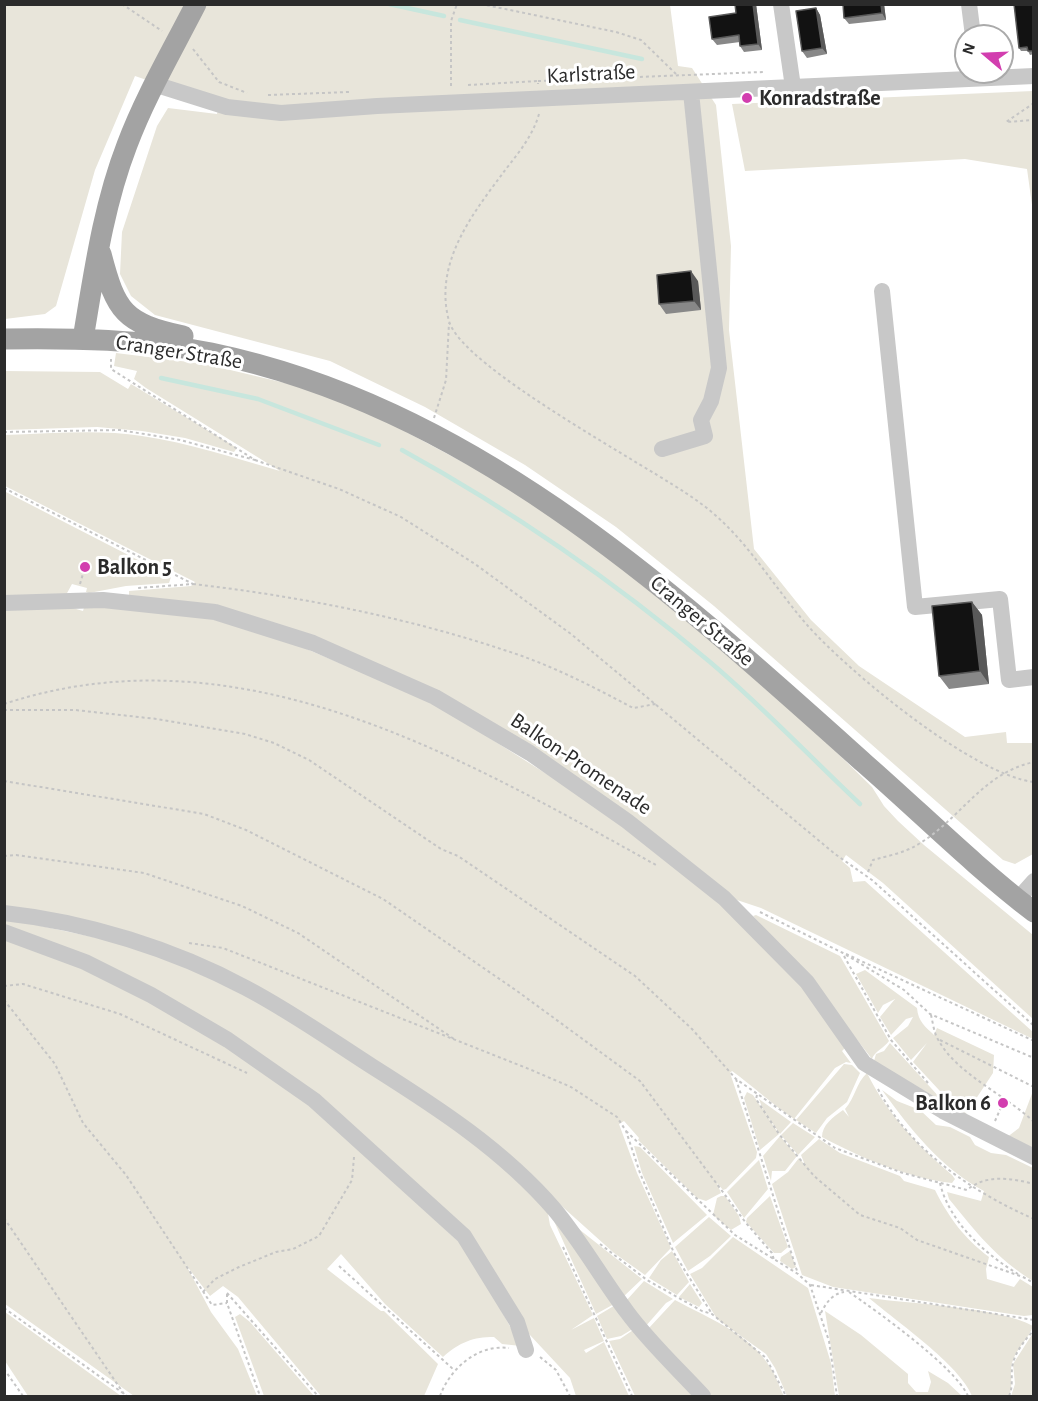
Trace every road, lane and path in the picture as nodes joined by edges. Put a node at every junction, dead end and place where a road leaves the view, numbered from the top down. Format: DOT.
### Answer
graph roads {
  1 [pos="122,4"];
  2 [pos="196,4"];
  3 [pos="457,4"];
  4 [pos="482,4"];
  5 [pos="781,4"];
  6 [pos="969,4"];
  7 [pos="972,24"];
  8 [pos="177,40"];
  9 [pos="676,75"];
  10 [pos="954,76"];
  11 [pos="1014,76"];
  12 [pos="1034,76"];
  13 [pos="154,84"];
  14 [pos="793,87"];
  15 [pos="357,91"];
  16 [pos="691,92"];
  17 [pos="248,93"];
  18 [pos="258,94"];
  19 [pos="539,99"];
  20 [pos="1034,103"];
  21 [pos="1034,120"];
  22 [pos="99,248"];
  23 [pos="882,291"];
  24 [pos="449,323"];
  25 [pos="4,339"];
  26 [pos="83,339"];
  27 [pos="112,341"];
  28 [pos="350,395"];
  29 [pos="4,432"];
  30 [pos="430,432"];
  31 [pos="662,449"];
  32 [pos="255,460"];
  33 [pos="4,488"];
  34 [pos="85,567"];
  35 [pos="193,584"];
  36 [pos="130,588"];
  37 [pos="78,592"];
  38 [pos="4,603"];
  39 [pos="1034,677"];
  40 [pos="4,704"];
  41 [pos="656,704"];
  42 [pos="4,710"];
  43 [pos="1034,762"];
  44 [pos="4,781"];
  45 [pos="1034,782"];
  46 [pos="4,856"];
  47 [pos="665,870"];
  48 [pos="868,874"];
  49 [pos="1034,881"];
  50 [pos="1026,905"];
  51 [pos="754,910"];
  52 [pos="4,914"];
  53 [pos="4,932"];
  54 [pos="188,943"];
  55 [pos="843,953"];
  56 [pos="4,986"];
  57 [pos="4,1000"];
  58 [pos="930,1014"];
  59 [pos="1034,1026"];
  60 [pos="937,1039"];
  61 [pos="1034,1041"];
  62 [pos="458,1042"];
  63 [pos="1034,1058"];
  64 [pos="864,1063"];
  65 [pos="254,1077"];
  66 [pos="736,1079"];
  67 [pos="932,1087"];
  68 [pos="1034,1087"];
  69 [pos="757,1095"];
  70 [pos="1003,1103"];
  71 [pos="1034,1122"];
  72 [pos="626,1131"];
  73 [pos="992,1131"];
  74 [pos="354,1136"];
  75 [pos="1034,1157"];
  76 [pos="940,1183"];
  77 [pos="1034,1184"];
  78 [pos="970,1188"];
  79 [pos="4,1218"];
  80 [pos="1034,1219"];
  81 [pos="595,1240"];
  82 [pos="561,1243"];
  83 [pos="774,1260"];
  84 [pos="339,1266"];
  85 [pos="798,1274"];
  86 [pos="1023,1277"];
  87 [pos="1034,1283"];
  88 [pos="810,1285"];
  89 [pos="203,1292"];
  90 [pos="849,1292"];
  91 [pos="227,1303"];
  92 [pos="4,1308"];
  93 [pos="821,1313"];
  94 [pos="711,1314"];
  95 [pos="1034,1320"];
  96 [pos="1034,1330"];
  97 [pos="526,1350"];
  98 [pos="4,1369"];
  99 [pos="454,1370"];
  100 [pos="126,1395"];
  101 [pos="23,1396"];
  102 [pos="260,1396"];
  103 [pos="318,1396"];
  104 [pos="440,1396"];
  105 [pos="570,1396"];
  106 [pos="632,1396"];
  107 [pos="703,1396"];
  108 [pos="786,1396"];
  109 [pos="837,1396"];
  110 [pos="968,1396"];
  111 [pos="1009,1396"];
  1 -- 8 [label="path"];
  2 -- 8 [label="main road"];
  3 -- 19 [label="path"];
  4 -- 9 [label="path"];
  5 -- 14 [label="street"];
  6 -- 7 [label="street"];
  8 -- 13 [label="main road"];
  8 -- 17 [label="path"];
  10 -- 14 [label="street, Karlstraße"];
  11 -- 12 [label="street, Karlstraße"];
  13 -- 19 [label="street, Karlstraße"];
  13 -- 22 [label="main road"];
  14 -- 16 [label="street, Karlstraße"];
  15 -- 18 [label="path"];
  16 -- 19 [label="street, Karlstraße"];
  16 -- 31 [label="street"];
  19 -- 24 [label="path"];
  20 -- 21 [label="path"];
  22 -- 26 [label="main road"];
  22 -- 28 [label="main road, Cranger Straße"];
  23 -- 39 [label="street"];
  24 -- 30 [label="path"];
  24 -- 45 [label="path"];
  25 -- 26 [label="main road, Cranger Straße"];
  26 -- 27 [label="main road, Cranger Straße"];
  27 -- 28 [label="main road, Cranger Straße"];
  27 -- 32 [label="path"];
  28 -- 30 [label="main road, Cranger Straße"];
  29 -- 32 [label="path"];
  30 -- 50 [label="main road, Cranger Straße"];
  32 -- 41 [label="path"];
  33 -- 35 [label="path"];
  34 -- 37 [label="path"];
  35 -- 36 [label="path"];
  35 -- 41 [label="path"];
  38 -- 64 [label="street, Balkon-Promenade"];
  40 -- 47 [label="path"];
  41 -- 48 [label="path"];
  42 -- 66 [label="path"];
  43 -- 48 [label="path, bridge"];
  44 -- 83 [label="path"];
  46 -- 62 [label="path"];
  48 -- 59 [label="path"];
  49 -- 50 [label="street, Cranger Straße"];
  51 -- 55 [label="path"];
  52 -- 107 [label="street"];
  53 -- 74 [label="street"];
  54 -- 62 [label="path"];
  55 -- 58 [label="path"];
  55 -- 61 [label="path"];
  55 -- 67 [label="path"];
  56 -- 65 [label="path"];
  57 -- 89 [label="path"];
  58 -- 60 [label="path"];
  58 -- 63 [label="path"];
  60 -- 68 [label="path"];
  60 -- 71 [label="path"];
  62 -- 72 [label="path"];
  64 -- 75 [label="street, Balkon-Promenade"];
  64 -- 78 [label="path"];
  66 -- 69 [label="path"];
  66 -- 85 [label="path"];
  69 -- 76 [label="path"];
  69 -- 86 [label="path"];
  70 -- 73 [label="path"];
  72 -- 83 [label="path"];
  72 -- 94 [label="path"];
  74 -- 89 [label="path"];
  74 -- 97 [label="street"];
  76 -- 78 [label="path"];
  76 -- 86 [label="path"];
  77 -- 78 [label="path"];
  78 -- 80 [label="path"];
  79 -- 100 [label="path"];
  81 -- 94 [label="path"];
  82 -- 106 [label="path"];
  83 -- 85 [label="path"];
  84 -- 99 [label="path"];
  85 -- 88 [label="path"];
  86 -- 87 [label="path"];
  88 -- 90 [label="path"];
  88 -- 93 [label="path"];
  89 -- 91 [label="path"];
  90 -- 93 [label="path"];
  90 -- 95 [label="path"];
  90 -- 110 [label="path"];
  91 -- 102 [label="path"];
  91 -- 103 [label="path"];
  92 -- 100 [label="path"];
  93 -- 109 [label="path"];
  94 -- 108 [label="path"];
  96 -- 111 [label="path"];
  97 -- 99 [label="path"];
  97 -- 105 [label="path"];
  98 -- 101 [label="path"];
  99 -- 104 [label="path"];
}
